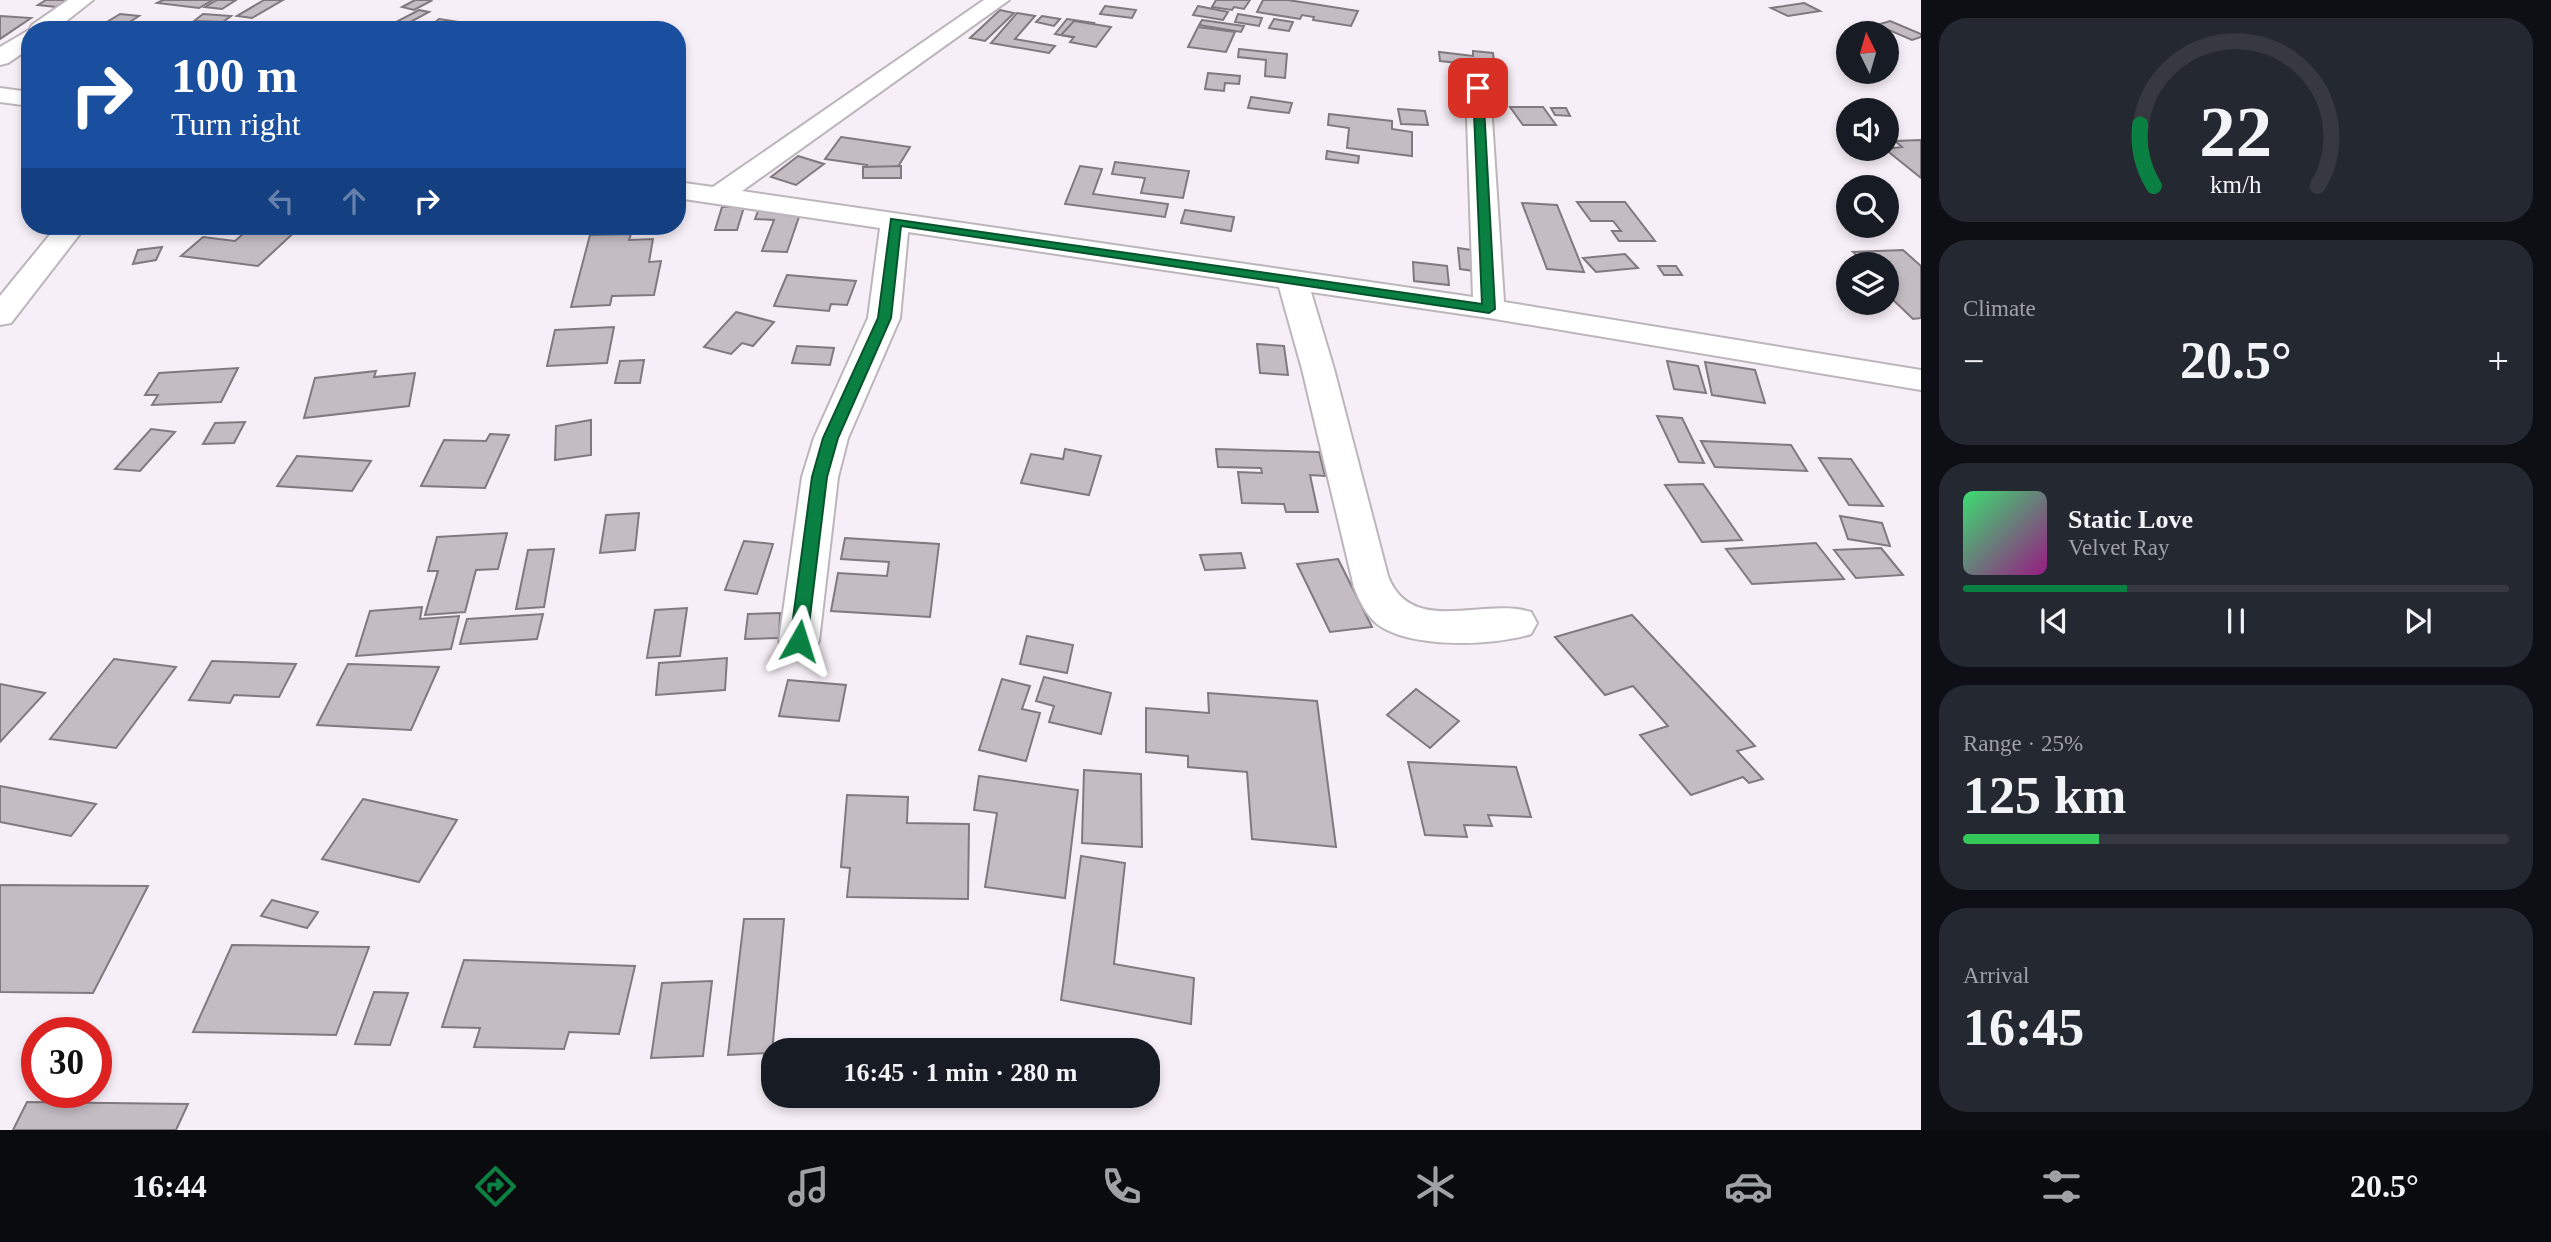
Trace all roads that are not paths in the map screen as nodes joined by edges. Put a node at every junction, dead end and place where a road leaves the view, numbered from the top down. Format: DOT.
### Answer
graph roads {
  1 [pos="82,0"];
  2 [pos="998,0"];
  3 [pos="53,21"];
  4 [pos="21,43"];
  5 [pos="0,58"];
  6 [pos="1478,88"];
  7 [pos="0,95"];
  8 [pos="21,98"];
  9 [pos="686,191"];
  10 [pos="718,196"];
  11 [pos="895,222"];
  12 [pos="65,235"];
  13 [pos="1292,280"];
  14 [pos="1489,309"];
  15 [pos="0,316"];
  16 [pos="1921,380"];
  17 [pos="1517,623"];
  18 [pos="799,641"];
  1 -- 3 [label="street"];
  2 -- 10 [label="street"];
  4 -- 5 [label="street"];
  6 -- 14 [label="street"];
  7 -- 8 [label="street"];
  9 -- 10 [label="street"];
  10 -- 11 [label="street"];
  11 -- 13 [label="street"];
  11 -- 18 [label="street"];
  12 -- 15 [label="street"];
  13 -- 14 [label="street"];
  13 -- 17 [label="street"];
  14 -- 16 [label="street"];
}
